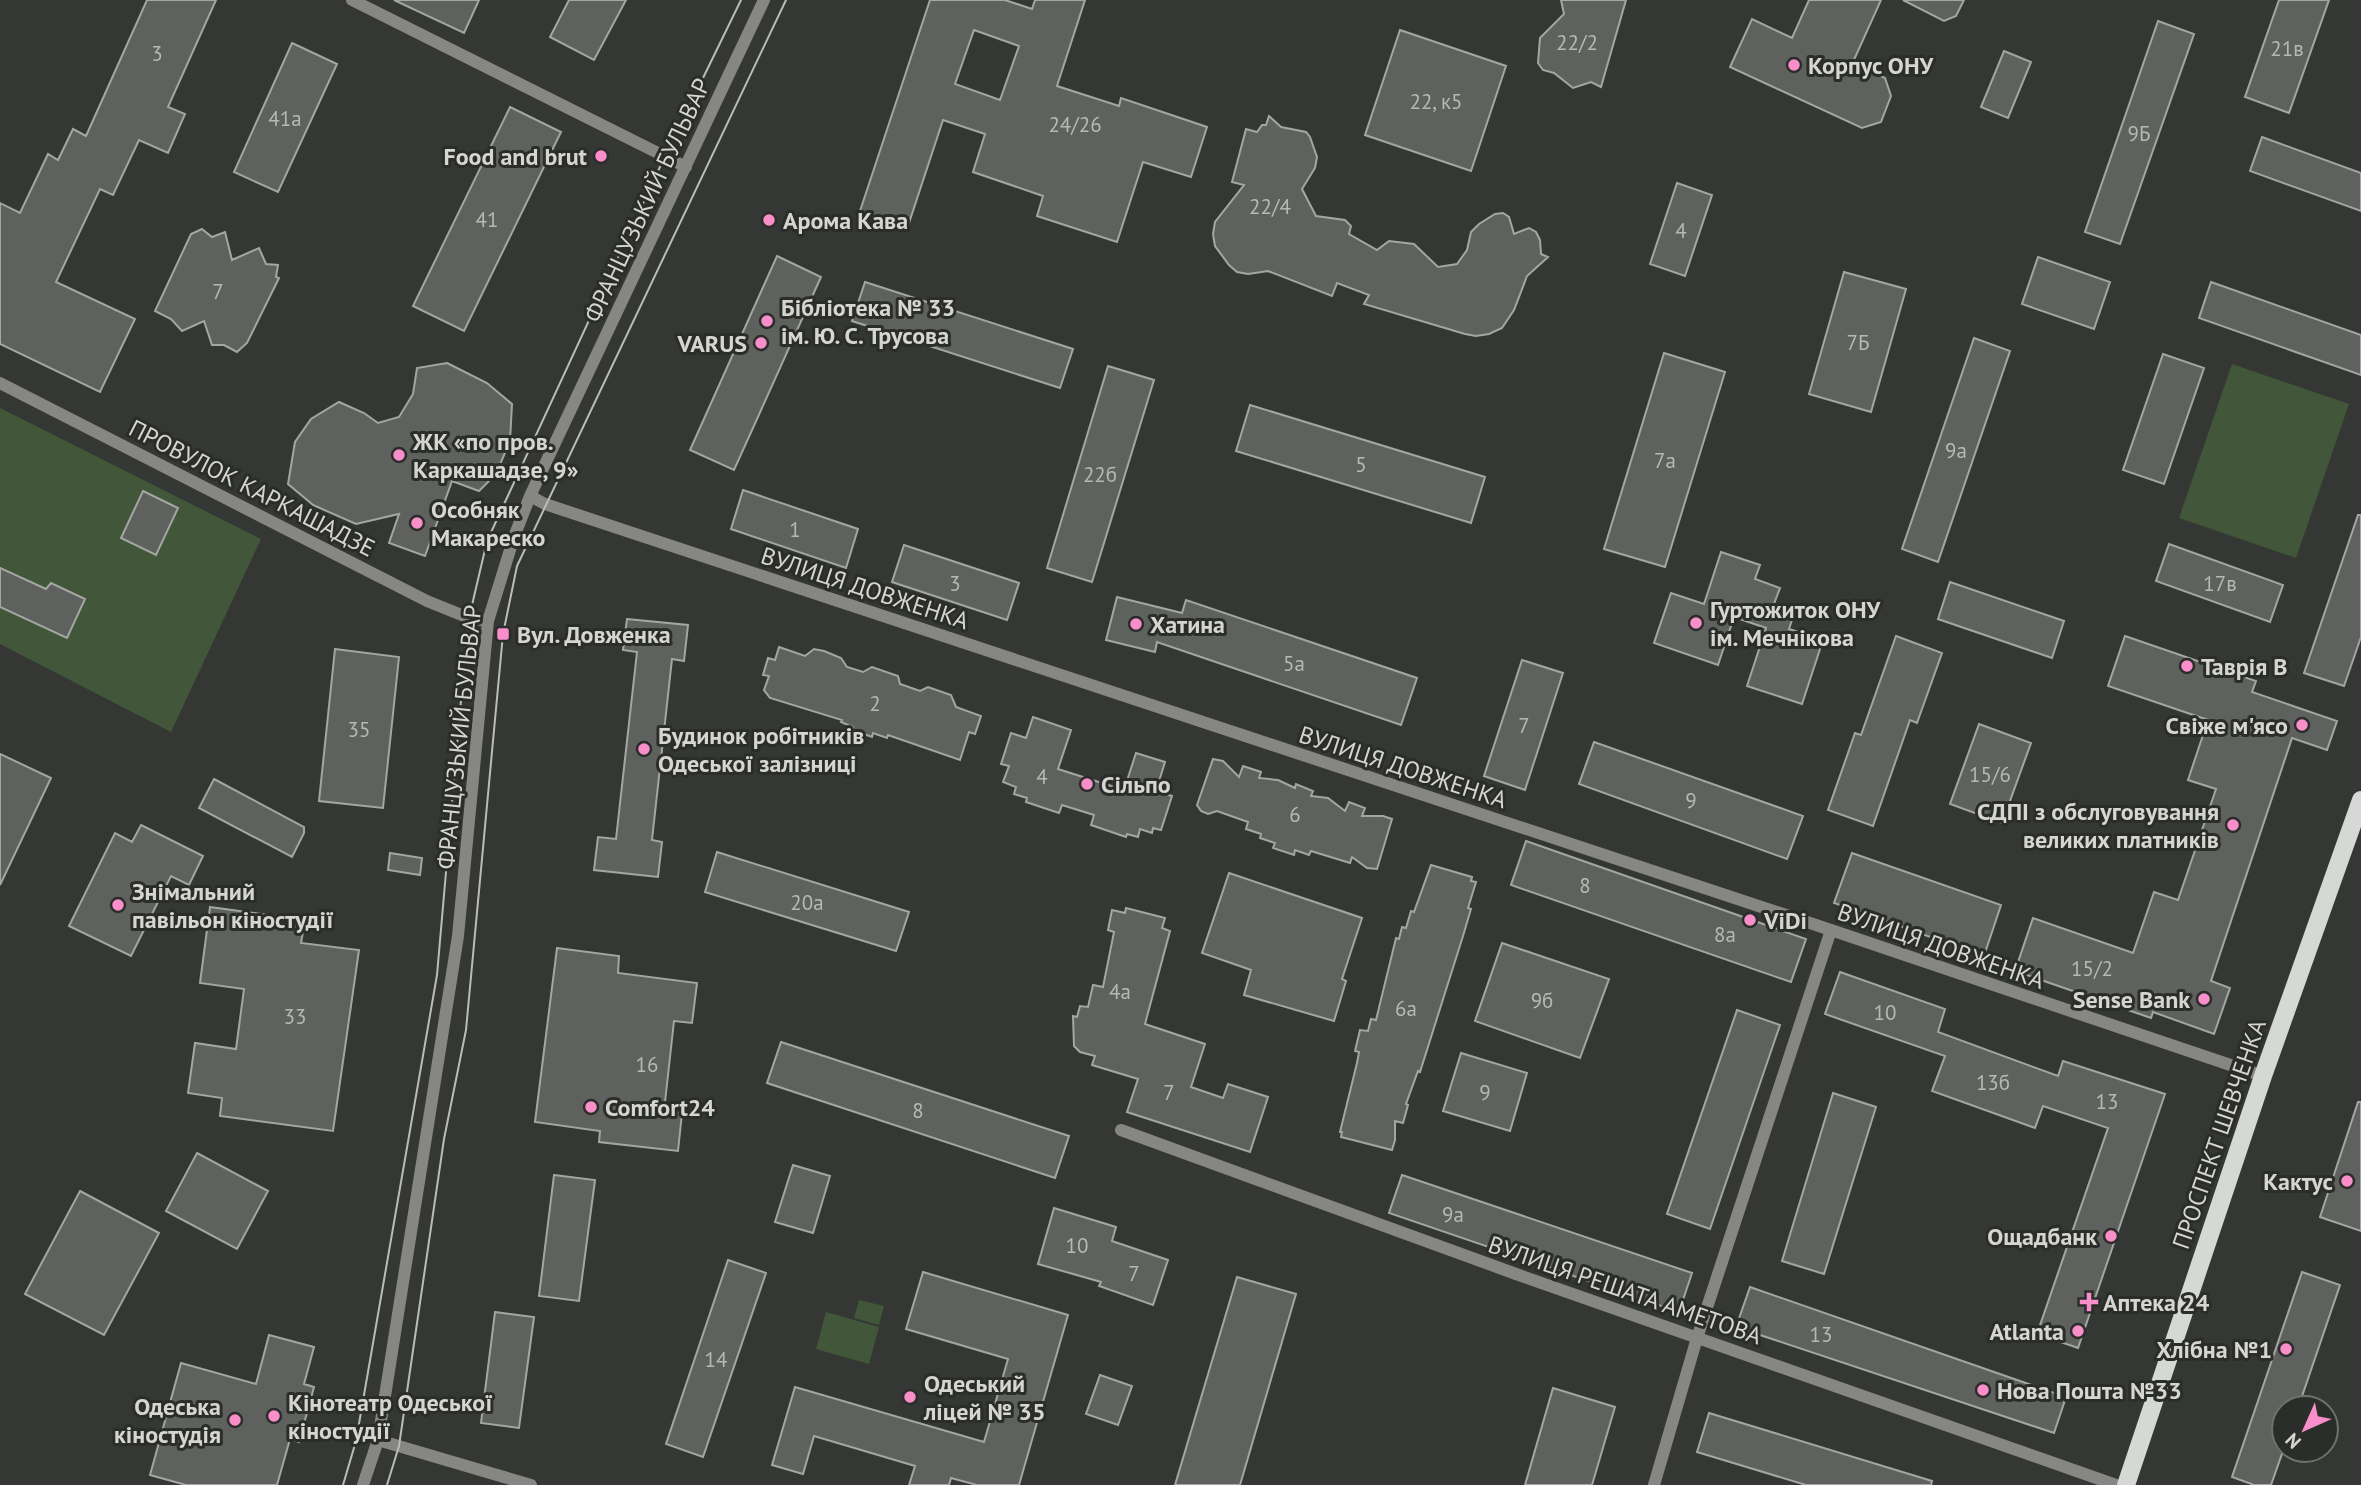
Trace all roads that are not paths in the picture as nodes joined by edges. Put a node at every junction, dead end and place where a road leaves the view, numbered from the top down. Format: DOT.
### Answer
graph roads {
  1 [pos="352,0"];
  2 [pos="764,0"];
  3 [pos="686,167"];
  4 [pos="0,383"];
  5 [pos="530,496"];
  6 [pos="488,621"];
  7 [pos="2361,800"];
  8 [pos="1831,930"];
  9 [pos="2263,1076"];
  10 [pos="1121,1130"];
  11 [pos="1697,1338"];
  12 [pos="378,1440"];
  13 [pos="363,1485"];
  14 [pos="531,1485"];
  15 [pos="1654,1485"];
  16 [pos="2116,1485"];
  17 [pos="2126,1485"];
  1 -- 3 [label="street"];
  2 -- 3 [label="street, ФРАНЦУЗЬКИЙ БУЛЬВАР"];
  3 -- 5 [label="street, ФРАНЦУЗЬКИЙ БУЛЬВАР"];
  4 -- 6 [label="street, ПРОВУЛОК КАРКАШАДЗЕ"];
  5 -- 6 [label="street, ФРАНЦУЗЬКИЙ БУЛЬВАР"];
  5 -- 8 [label="street, ВУЛИЦЯ ДОВЖЕНКА"];
  6 -- 12 [label="street, ФРАНЦУЗЬКИЙ БУЛЬВАР"];
  7 -- 9 [label="main road, ПРОСПЕКТ ШЕВЧЕНКА"];
  8 -- 9 [label="street, ВУЛИЦЯ ДОВЖЕНКА"];
  8 -- 11 [label="street"];
  9 -- 17 [label="main road, ПРОСПЕКТ ШЕВЧЕНКА"];
  10 -- 11 [label="street, ВУЛИЦЯ РЕШАТА АМЕТОВА"];
  11 -- 15 [label="street"];
  11 -- 16 [label="street, ВУЛИЦЯ РЕШАТА АМЕТОВА"];
  12 -- 13 [label="street, ФРАНЦУЗЬКИЙ БУЛЬВАР"];
  12 -- 14 [label="street"];
}
